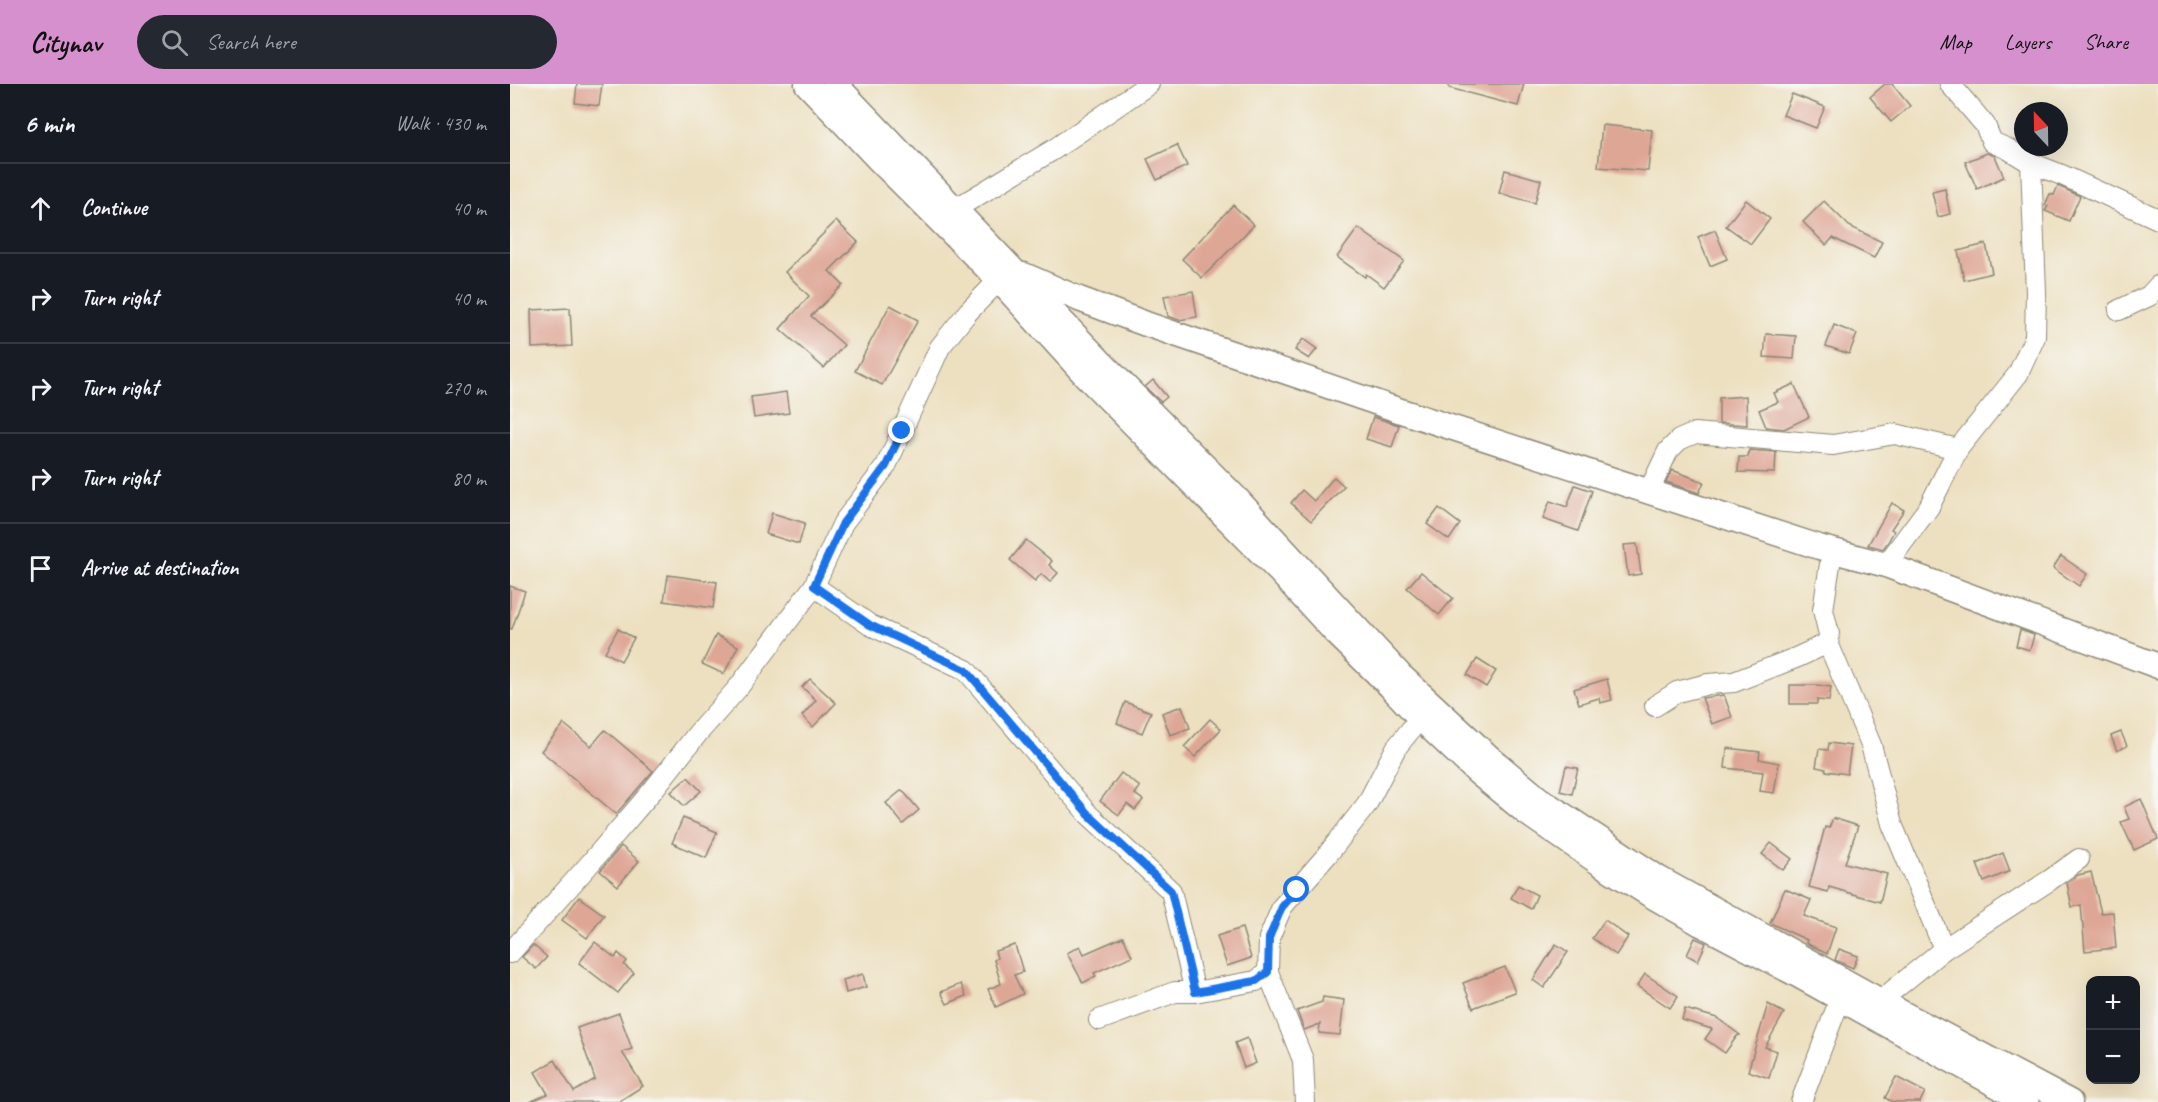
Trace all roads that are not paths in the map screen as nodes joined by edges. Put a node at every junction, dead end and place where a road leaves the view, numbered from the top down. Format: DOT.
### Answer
graph roads {
  1 [pos="807,84"];
  2 [pos="835,84"];
  3 [pos="1149,84"];
  4 [pos="1950,84"];
  5 [pos="2031,164"];
  6 [pos="955,209"];
  7 [pos="2158,219"];
  8 [pos="1006,275"];
  9 [pos="2158,286"];
  10 [pos="2119,310"];
  11 [pos="1134,410"];
  12 [pos="1958,449"];
  13 [pos="1649,491"];
  14 [pos="1833,551"];
  15 [pos="1886,565"];
  16 [pos="814,586"];
  17 [pos="1828,643"];
  18 [pos="2158,666"];
  19 [pos="1655,705"];
  20 [pos="1419,718"];
  21 [pos="2079,859"];
  22 [pos="1944,949"];
  23 [pos="510,953"];
  24 [pos="1268,972"];
  25 [pos="1195,992"];
  26 [pos="1840,999"];
  27 [pos="1880,1001"];
  28 [pos="1099,1020"];
  29 [pos="1305,1102"];
  30 [pos="1801,1102"];
  31 [pos="2027,1102"];
  32 [pos="2070,1102"];
  1 -- 8 [label="main road"];
  2 -- 6 [label="main road"];
  3 -- 6 [label="street"];
  4 -- 5 [label="street"];
  5 -- 7 [label="street"];
  5 -- 12 [label="street"];
  6 -- 8 [label="main road"];
  8 -- 11 [label="main road"];
  8 -- 13 [label="main road"];
  8 -- 16 [label="street"];
  9 -- 10 [label="street"];
  11 -- 20 [label="main road"];
  11 -- 27 [label="main road"];
  12 -- 13 [label="street"];
  12 -- 15 [label="street"];
  13 -- 14 [label="main road"];
  14 -- 15 [label="main road"];
  14 -- 17 [label="street"];
  15 -- 18 [label="main road"];
  16 -- 23 [label="street"];
  16 -- 25 [label="street"];
  17 -- 19 [label="street"];
  17 -- 22 [label="street"];
  20 -- 24 [label="street"];
  20 -- 26 [label="main road"];
  21 -- 22 [label="street"];
  22 -- 27 [label="street"];
  24 -- 25 [label="street"];
  24 -- 29 [label="street"];
  25 -- 28 [label="street"];
  26 -- 30 [label="street"];
  26 -- 31 [label="main road"];
  27 -- 32 [label="main road"];
}
